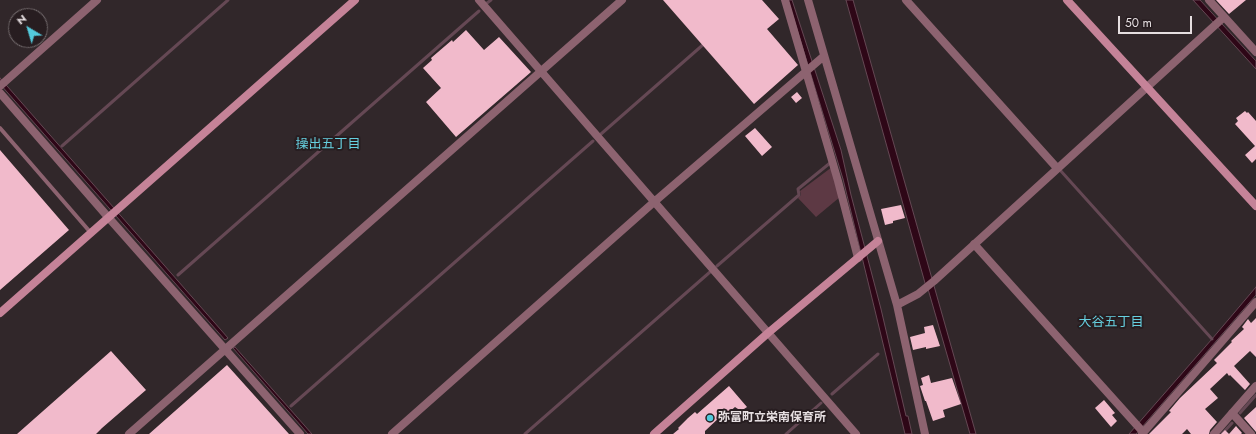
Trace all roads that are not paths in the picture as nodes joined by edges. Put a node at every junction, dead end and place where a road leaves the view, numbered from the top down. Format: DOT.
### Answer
graph roads {
  1 [pos="97,0"];
  2 [pos="355,0"];
  3 [pos="479,0"];
  4 [pos="622,0"];
  5 [pos="785,0"];
  6 [pos="808,0"];
  7 [pos="906,0"];
  8 [pos="1067,0"];
  9 [pos="1209,0"];
  10 [pos="1220,21"];
  11 [pos="1256,52"];
  12 [pos="824,56"];
  13 [pos="540,71"];
  14 [pos="806,71"];
  15 [pos="2,86"];
  16 [pos="1147,88"];
  17 [pos="0,128"];
  18 [pos="1057,168"];
  19 [pos="654,202"];
  20 [pos="1256,206"];
  21 [pos="108,218"];
  22 [pos="90,233"];
  23 [pos="878,241"];
  24 [pos="974,244"];
  25 [pos="858,258"];
  26 [pos="1256,302"];
  27 [pos="897,306"];
  28 [pos="0,313"];
  29 [pos="768,333"];
  30 [pos="225,349"];
  31 [pos="1256,386"];
  32 [pos="1232,413"];
  33 [pos="1142,433"];
  34 [pos="129,434"];
  35 [pos="300,434"];
  36 [pos="392,434"];
  37 [pos="654,434"];
  38 [pos="856,434"];
  39 [pos="924,434"];
  40 [pos="1214,434"];
  41 [pos="1252,434"];
  1 -- 15 [label="street"];
  2 -- 21 [label="street"];
  3 -- 13 [label="street"];
  4 -- 13 [label="street"];
  5 -- 14 [label="street"];
  6 -- 12 [label="street"];
  7 -- 18 [label="street"];
  8 -- 16 [label="street"];
  9 -- 10 [label="street"];
  10 -- 11 [label="street"];
  10 -- 16 [label="street"];
  12 -- 14 [label="street"];
  12 -- 23 [label="street"];
  13 -- 19 [label="street"];
  13 -- 30 [label="street"];
  14 -- 19 [label="street"];
  14 -- 25 [label="street"];
  15 -- 21 [label="street"];
  16 -- 18 [label="street"];
  16 -- 20 [label="street"];
  17 -- 22 [label="lane"];
  18 -- 24 [label="street"];
  19 -- 29 [label="street"];
  19 -- 36 [label="street"];
  21 -- 22 [label="street"];
  21 -- 30 [label="street"];
  22 -- 28 [label="street"];
  23 -- 25 [label="street"];
  23 -- 27 [label="street"];
  24 -- 27 [label="street"];
  24 -- 33 [label="street"];
  25 -- 29 [label="street"];
  26 -- 33 [label="street"];
  27 -- 39 [label="street"];
  29 -- 37 [label="street"];
  29 -- 38 [label="street"];
  30 -- 34 [label="street"];
  30 -- 35 [label="street"];
  31 -- 32 [label="street"];
  32 -- 40 [label="street"];
  32 -- 41 [label="street"];
}
